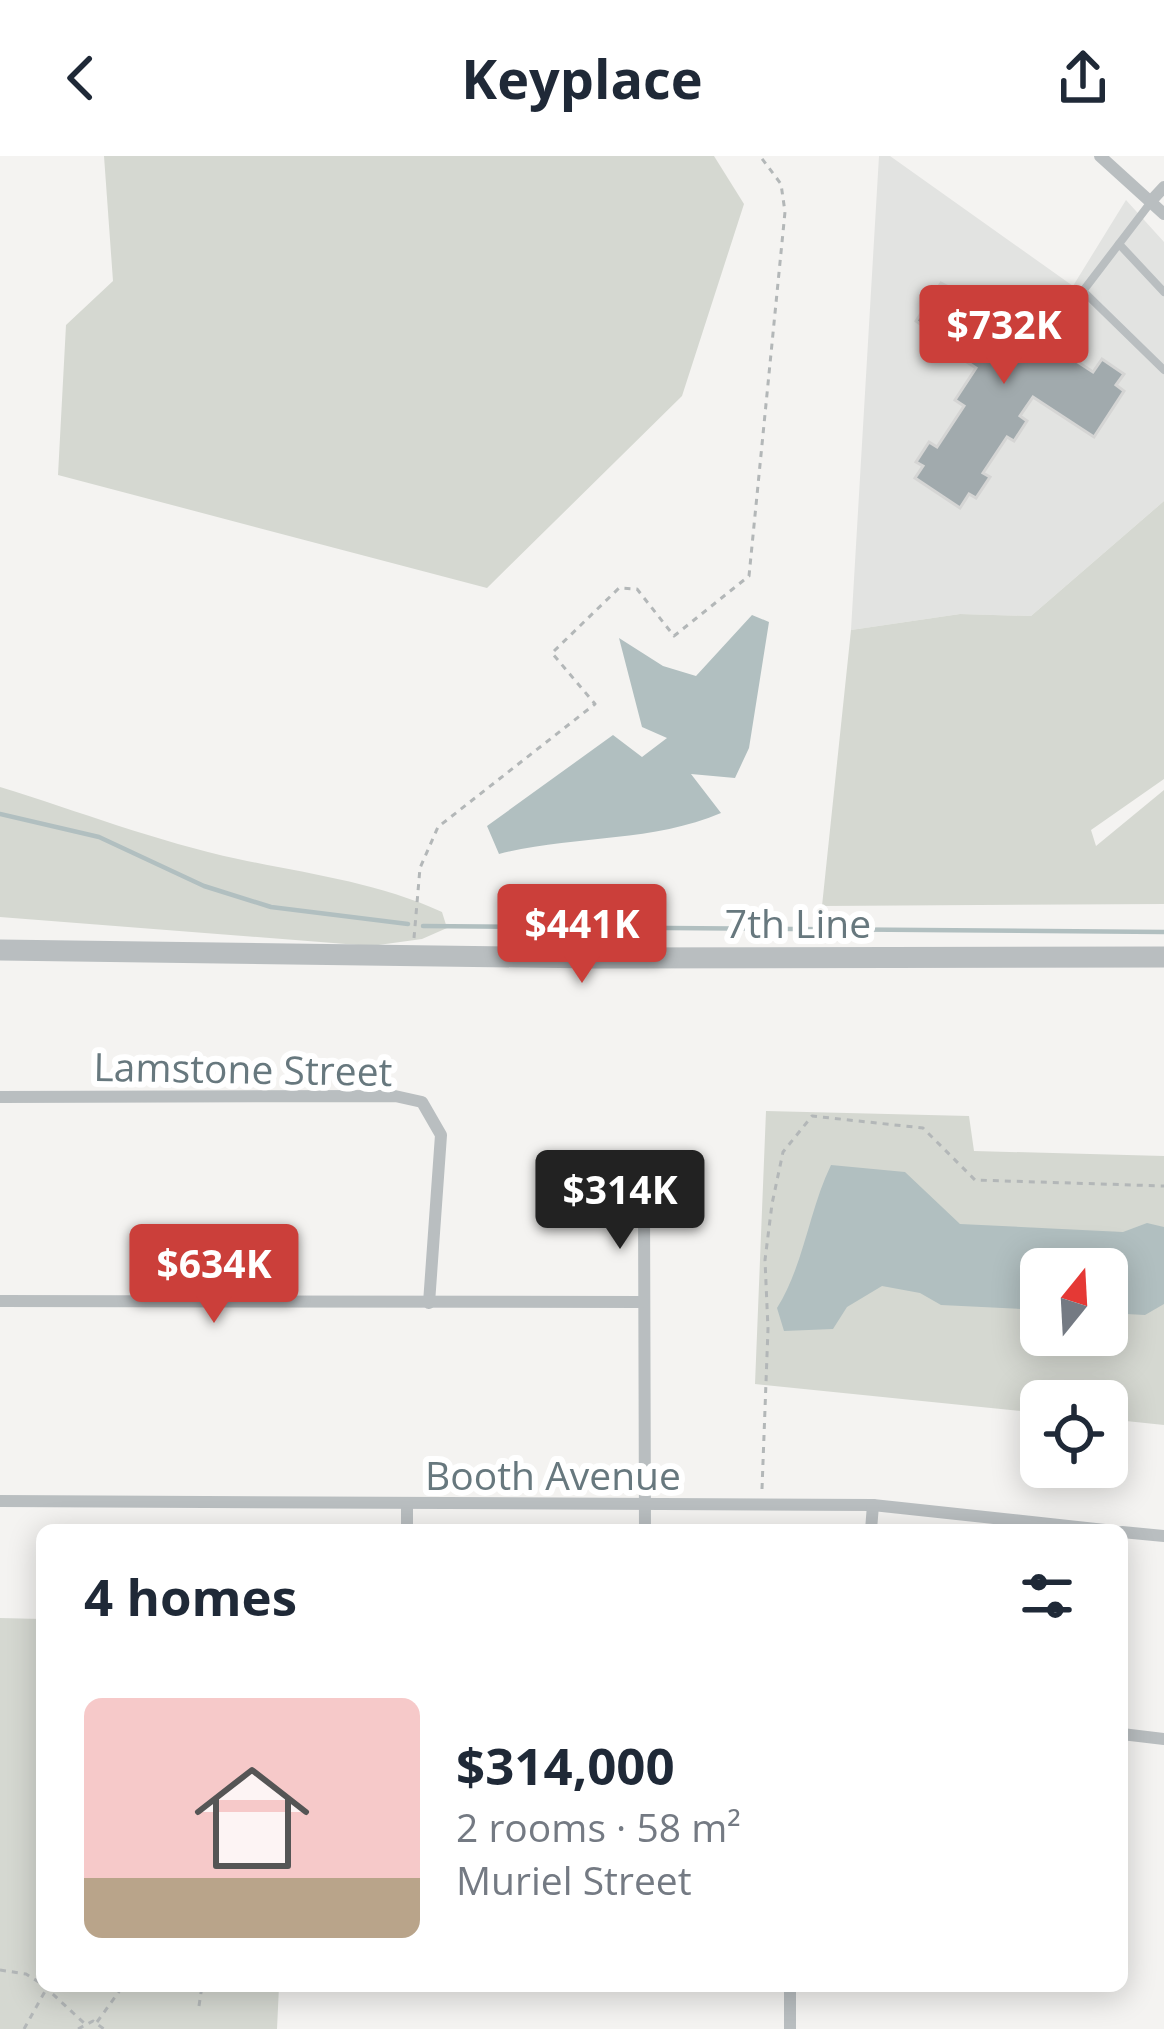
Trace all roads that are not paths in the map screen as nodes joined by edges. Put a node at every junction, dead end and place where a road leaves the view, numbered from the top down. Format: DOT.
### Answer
graph roads {
  1 [pos="1100,156"];
  2 [pos="1164,187"];
  3 [pos="1151,201"];
  4 [pos="1164,214"];
  5 [pos="1119,244"];
  6 [pos="1164,292"];
  7 [pos="1164,370"];
  8 [pos="0,950"];
  9 [pos="1164,957"];
  10 [pos="0,1097"];
  11 [pos="644,1202"];
  12 [pos="0,1301"];
  13 [pos="644,1302"];
  14 [pos="429,1303"];
  15 [pos="0,1502"];
  16 [pos="646,1503"];
  17 [pos="407,1505"];
  18 [pos="873,1505"];
  19 [pos="406,1524"];
  20 [pos="645,1524"];
  21 [pos="871,1524"];
  22 [pos="1049,1524"];
  23 [pos="1128,1533"];
  24 [pos="1164,1536"];
  25 [pos="1128,1735"];
  26 [pos="1164,1739"];
  27 [pos="790,1992"];
  28 [pos="790,2029"];
  1 -- 3 [label="street"];
  2 -- 3 [label="street"];
  3 -- 4 [label="street"];
  3 -- 5 [label="lane"];
  5 -- 6 [label="lane"];
  5 -- 7 [label="lane"];
  8 -- 9 [label="street, 7th Line"];
  10 -- 14 [label="street, Lamstone Street"];
  11 -- 13 [label="street"];
  12 -- 14 [label="street"];
  13 -- 14 [label="street"];
  13 -- 16 [label="street"];
  15 -- 17 [label="street, Booth Avenue"];
  16 -- 17 [label="street, Booth Avenue"];
  16 -- 18 [label="street, Booth Avenue"];
  16 -- 20 [label="street"];
  17 -- 19 [label="street"];
  18 -- 21 [label="street"];
  18 -- 22 [label="street, Booth Avenue"];
  23 -- 24 [label="street"];
  25 -- 26 [label="street"];
  27 -- 28 [label="street"];
}
